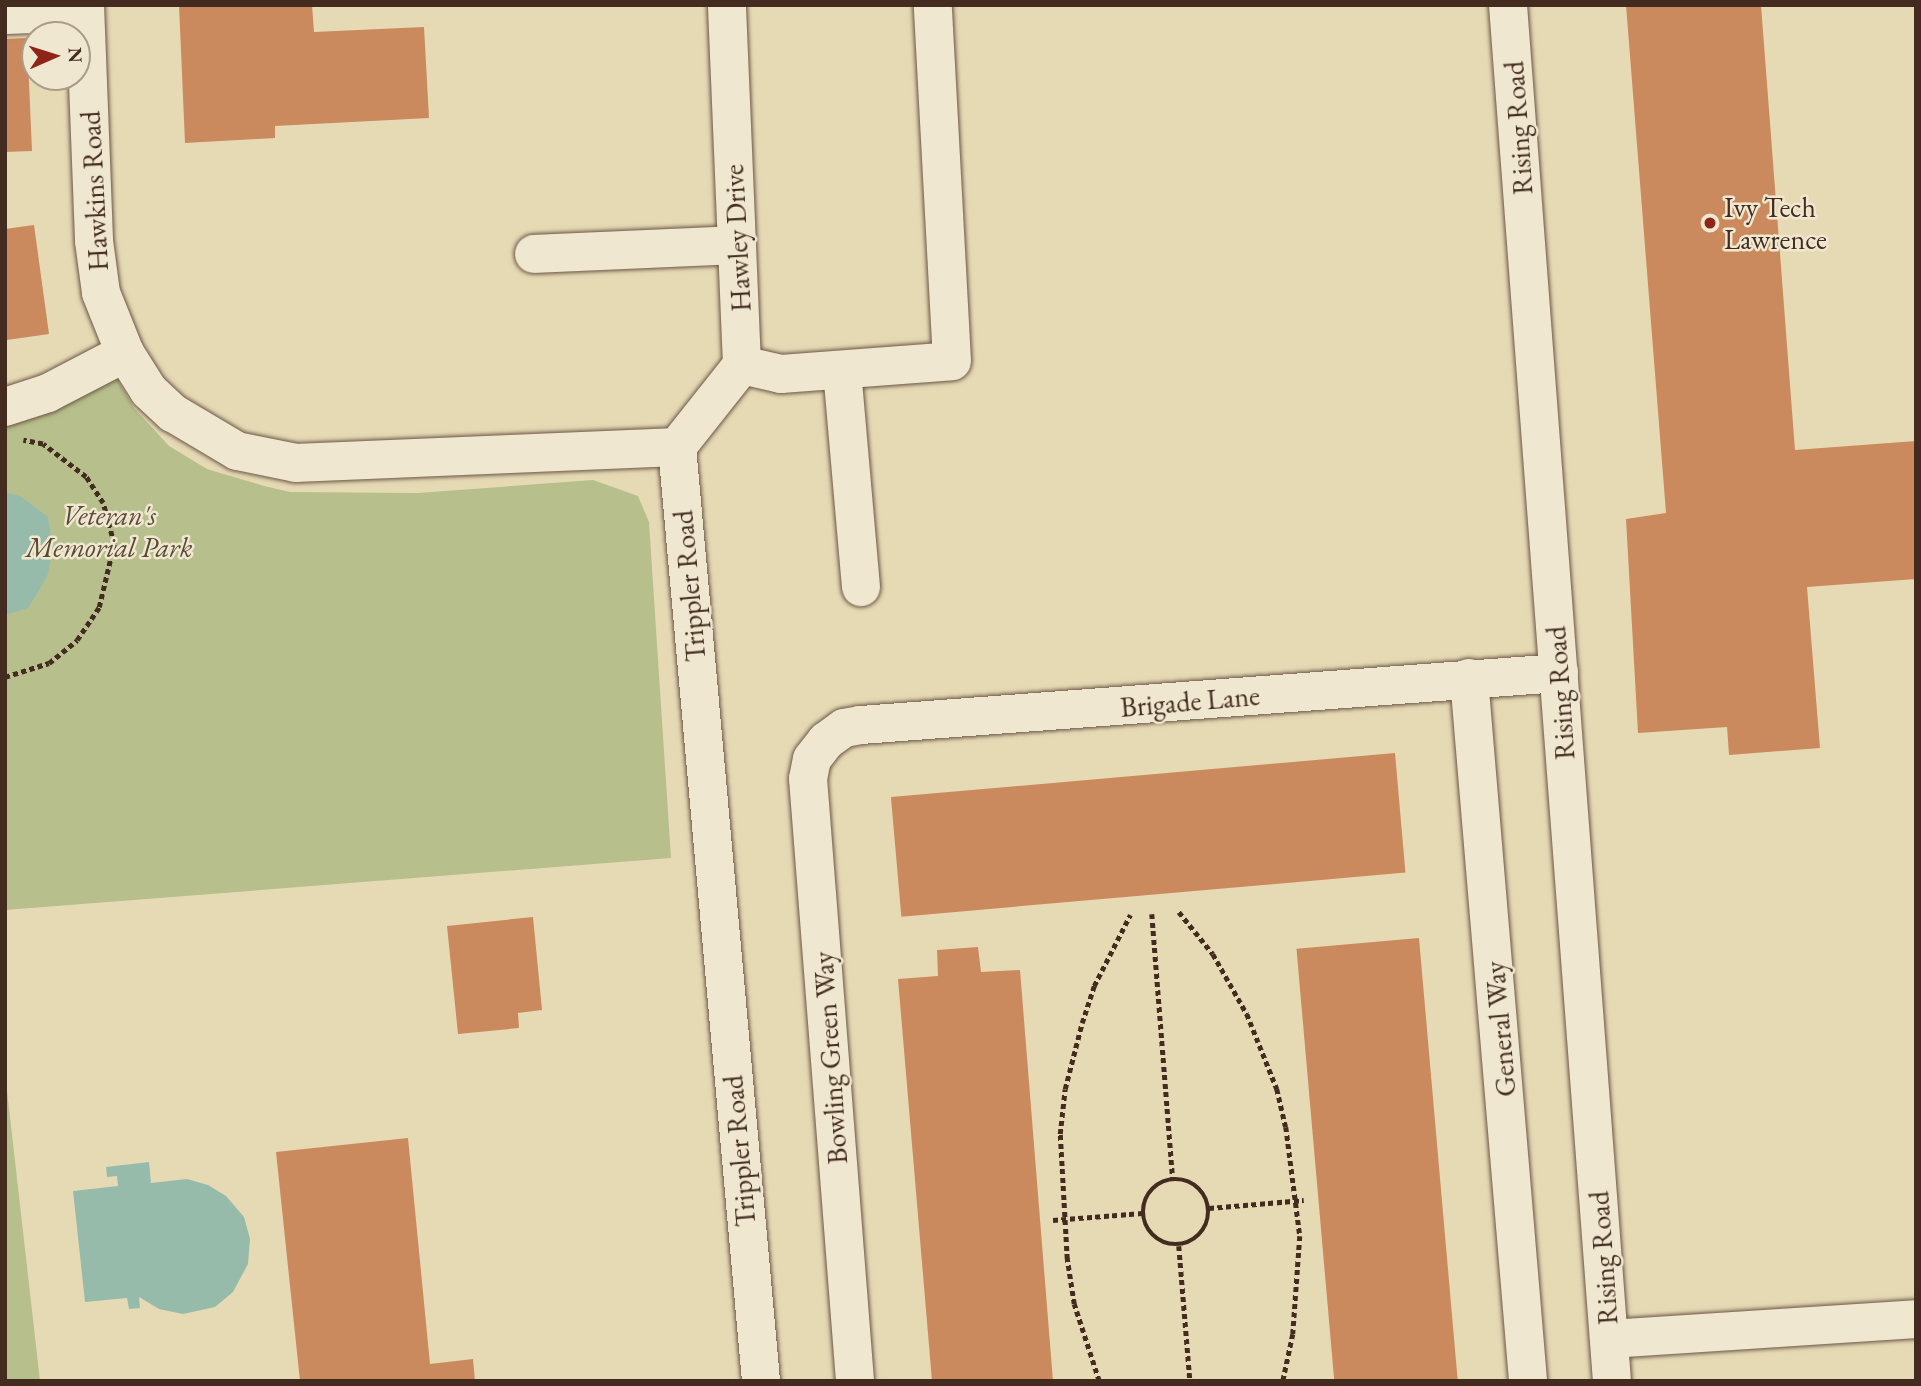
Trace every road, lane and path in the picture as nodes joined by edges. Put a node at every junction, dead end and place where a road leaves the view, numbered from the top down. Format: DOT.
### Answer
graph roads {
  1 [pos="727,5"];
  2 [pos="933,5"];
  3 [pos="1508,5"];
  4 [pos="85,8"];
  5 [pos="5,15"];
  6 [pos="737,245"];
  7 [pos="534,254"];
  8 [pos="125,353"];
  9 [pos="743,365"];
  10 [pos="842,370"];
  11 [pos="12,423"];
  12 [pos="677,447"];
  13 [pos="861,587"];
  14 [pos="1559,673"];
  15 [pos="5,677"];
  16 [pos="1469,678"];
  17 [pos="826,741"];
  18 [pos="1179,912"];
  19 [pos="1152,914"];
  20 [pos="1130,915"];
  21 [pos="1173,1179"];
  22 [pos="1296,1200"];
  23 [pos="1304,1200"];
  24 [pos="1209,1208"];
  25 [pos="1143,1213"];
  26 [pos="1063,1219"];
  27 [pos="1053,1220"];
  28 [pos="1179,1245"];
  29 [pos="1916,1319"];
  30 [pos="1609,1339"];
  31 [pos="761,1381"];
  32 [pos="855,1381"];
  33 [pos="1099,1381"];
  34 [pos="1190,1381"];
  35 [pos="1283,1381"];
  36 [pos="1528,1381"];
  37 [pos="1612,1381"];
  1 -- 6 [label="street, Hawley Drive"];
  2 -- 10 [label="street"];
  3 -- 14 [label="street, Rising Road"];
  4 -- 5 [label="street"];
  4 -- 8 [label="street, Hawkins Road"];
  6 -- 7 [label="street"];
  6 -- 9 [label="street, Hawley Drive"];
  8 -- 11 [label="street"];
  8 -- 12 [label="street"];
  9 -- 10 [label="street"];
  9 -- 12 [label="street"];
  10 -- 13 [label="street"];
  11 -- 15 [label="path"];
  12 -- 31 [label="street, Trippler Road"];
  14 -- 16 [label="street, Brigade Lane"];
  14 -- 30 [label="street, Rising Road"];
  16 -- 17 [label="street, Brigade Lane"];
  16 -- 36 [label="street, General Way"];
  17 -- 32 [label="street, Bowling Green Way"];
  18 -- 22 [label="path"];
  19 -- 21 [label="path"];
  20 -- 26 [label="path"];
  21 -- 24 [label="path"];
  21 -- 25 [label="path"];
  22 -- 23 [label="path"];
  22 -- 24 [label="path"];
  22 -- 35 [label="path"];
  24 -- 28 [label="path"];
  25 -- 26 [label="path"];
  25 -- 28 [label="path"];
  26 -- 27 [label="path"];
  26 -- 33 [label="path"];
  28 -- 34 [label="path"];
  29 -- 30 [label="street"];
  30 -- 37 [label="street, Rising Road"];
}
